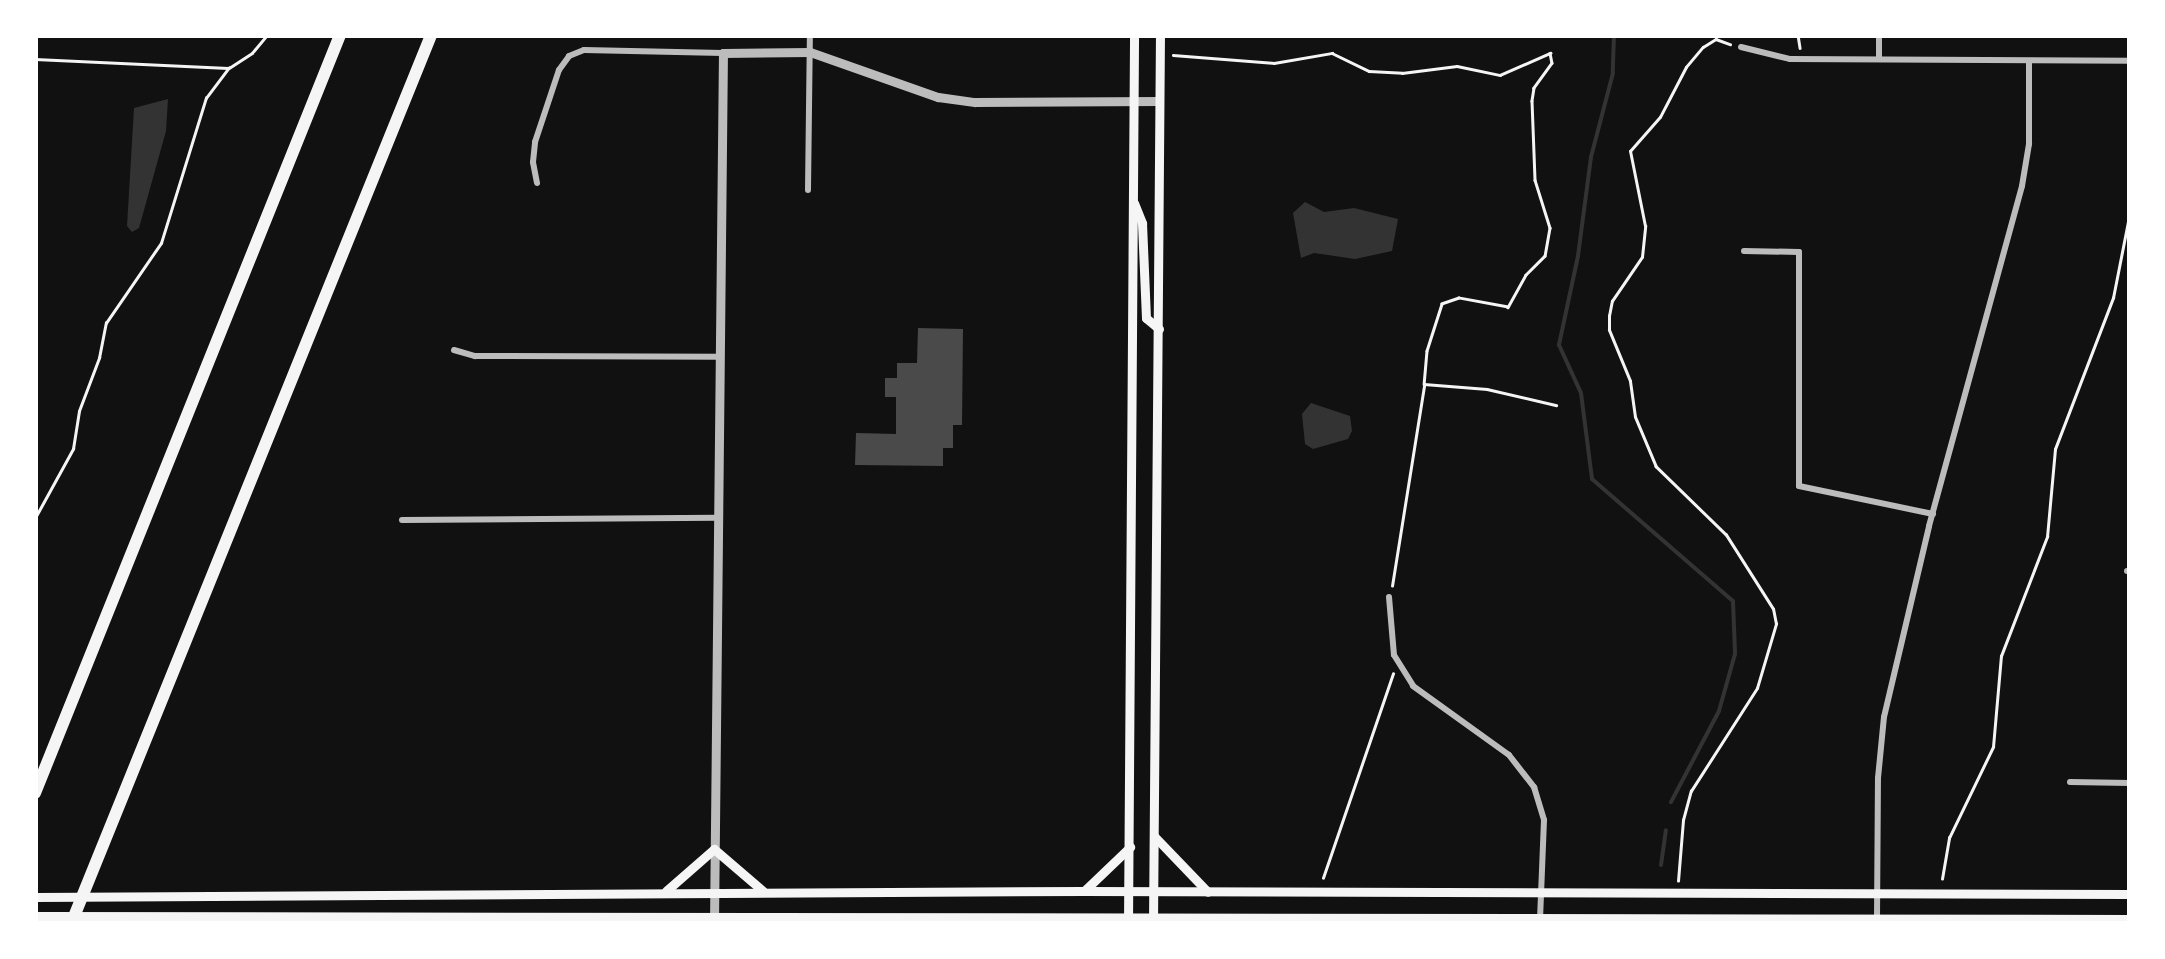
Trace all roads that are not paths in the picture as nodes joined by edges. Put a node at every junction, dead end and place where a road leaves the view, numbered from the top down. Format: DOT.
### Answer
graph roads {
  1 [pos="340,35"];
  2 [pos="431,35"];
  3 [pos="810,35"];
  4 [pos="1134,35"];
  5 [pos="1160,35"];
  6 [pos="1878,35"];
  7 [pos="1741,48"];
  8 [pos="723,52"];
  9 [pos="810,52"];
  10 [pos="1879,59"];
  11 [pos="2029,60"];
  12 [pos="2130,61"];
  13 [pos="1134,101"];
  14 [pos="1159,101"];
  15 [pos="538,183"];
  16 [pos="808,190"];
  17 [pos="1133,200"];
  18 [pos="1744,251"];
  19 [pos="1159,329"];
  20 [pos="454,350"];
  21 [pos="719,357"];
  22 [pos="1933,514"];
  23 [pos="718,518"];
  24 [pos="402,520"];
  25 [pos="1389,597"];
  26 [pos="2070,782"];
  27 [pos="2130,783"];
  28 [pos="35,793"];
  29 [pos="1155,837"];
  30 [pos="1130,847"];
  31 [pos="714,848"];
  32 [pos="1084,891"];
  33 [pos="764,892"];
  34 [pos="1129,892"];
  35 [pos="1154,892"];
  36 [pos="1208,892"];
  37 [pos="664,893"];
  38 [pos="713,893"];
  39 [pos="1541,893"];
  40 [pos="2130,894"];
  41 [pos="1878,896"];
  42 [pos="35,897"];
  43 [pos="35,916"];
  44 [pos="1540,918"];
  45 [pos="1878,918"];
  46 [pos="2130,919"];
  47 [pos="714,920"];
  48 [pos="1083,920"];
  49 [pos="1128,920"];
  50 [pos="664,921"];
  51 [pos="766,921"];
  52 [pos="1153,921"];
  53 [pos="1195,921"];
  54 [pos="71,924"];
  1 -- 28 [label="highway"];
  2 -- 54 [label="highway"];
  3 -- 9 [label="street"];
  4 -- 13 [label="main road"];
  5 -- 14 [label="main road"];
  6 -- 10 [label="street"];
  7 -- 10 [label="street"];
  8 -- 9 [label="street"];
  8 -- 15 [label="street"];
  8 -- 21 [label="street"];
  9 -- 13 [label="street"];
  9 -- 16 [label="street"];
  10 -- 11 [label="street"];
  11 -- 12 [label="street"];
  11 -- 22 [label="street"];
  13 -- 14 [label="street"];
  13 -- 17 [label="main road"];
  14 -- 19 [label="main road"];
  17 -- 19 [label="main road"];
  17 -- 30 [label="main road"];
  18 -- 22 [label="street"];
  19 -- 29 [label="main road"];
  20 -- 21 [label="street"];
  21 -- 23 [label="street"];
  22 -- 41 [label="street"];
  23 -- 24 [label="street"];
  23 -- 31 [label="street"];
  25 -- 39 [label="street"];
  26 -- 27 [label="street"];
  29 -- 35 [label="main road"];
  29 -- 36 [label="main road"];
  30 -- 32 [label="main road"];
  30 -- 34 [label="main road"];
  31 -- 33 [label="main road"];
  31 -- 37 [label="main road"];
  31 -- 38 [label="street"];
  32 -- 33 [label="main road"];
  32 -- 34 [label="main road"];
  33 -- 38 [label="main road"];
  34 -- 35 [label="main road"];
  34 -- 49 [label="main road"];
  35 -- 36 [label="main road"];
  35 -- 52 [label="main road"];
  36 -- 39 [label="main road"];
  37 -- 38 [label="main road"];
  37 -- 42 [label="main road"];
  38 -- 47 [label="street"];
  39 -- 41 [label="main road"];
  39 -- 44 [label="street"];
  40 -- 41 [label="main road"];
  41 -- 45 [label="street"];
  43 -- 50 [label="main road"];
  44 -- 45 [label="main road"];
  44 -- 53 [label="main road"];
  45 -- 46 [label="main road"];
  47 -- 50 [label="main road"];
  47 -- 51 [label="main road"];
  48 -- 49 [label="main road"];
  48 -- 51 [label="main road"];
  49 -- 52 [label="main road"];
  52 -- 53 [label="main road"];
}
